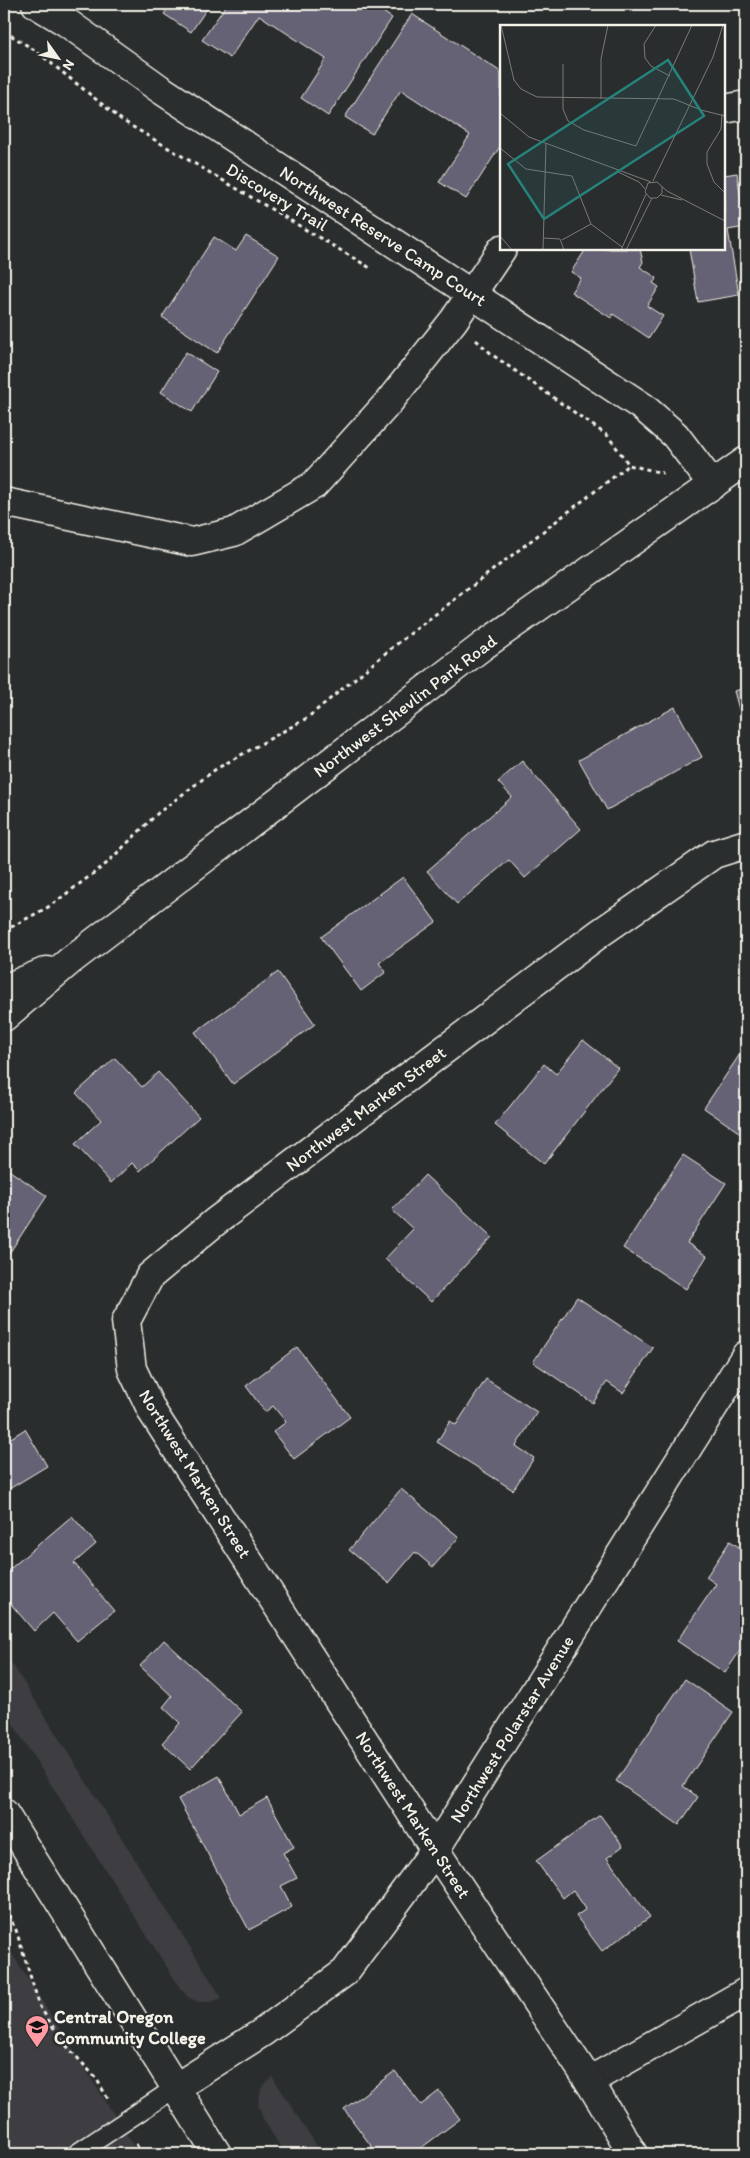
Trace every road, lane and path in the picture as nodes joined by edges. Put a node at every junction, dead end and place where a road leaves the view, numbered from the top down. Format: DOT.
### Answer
graph roads {
  1 [pos="36,4"];
  2 [pos="4,32"];
  3 [pos="746,105"];
  4 [pos="725,108"];
  5 [pos="501,250"];
  6 [pos="377,272"];
  7 [pos="471,293"];
  8 [pos="454,320"];
  9 [pos="746,461"];
  10 [pos="629,465"];
  11 [pos="666,474"];
  12 [pos="713,486"];
  13 [pos="4,502"];
  14 [pos="746,844"];
  15 [pos="4,931"];
  16 [pos="71,960"];
  17 [pos="4,989"];
  18 [pos="4,1017"];
  19 [pos="746,1355"];
  20 [pos="4,1813"];
  21 [pos="436,1850"];
  22 [pos="4,1908"];
  23 [pos="746,1992"];
  24 [pos="589,2081"];
  25 [pos="175,2088"];
  26 [pos="108,2099"];
  27 [pos="135,2142"];
  28 [pos="76,2154"];
  29 [pos="142,2154"];
  30 [pos="217,2154"];
  31 [pos="633,2154"];
  1 -- 7 [label="street, Northwest Reserve Camp Court"];
  2 -- 6 [label="path, Discovery Trail"];
  3 -- 4 [label="street"];
  5 -- 7 [label="street"];
  7 -- 8 [label="street"];
  7 -- 12 [label="street, Northwest Reserve Camp Court"];
  8 -- 10 [label="path"];
  8 -- 13 [label="street"];
  9 -- 12 [label="street, Northwest Shevlin Park Road"];
  10 -- 11 [label="path"];
  10 -- 15 [label="path"];
  12 -- 16 [label="street, Northwest Shevlin Park Road"];
  14 -- 21 [label="street, Northwest Marken Street"];
  16 -- 17 [label="street, Northwest Shevlin Park Road"];
  16 -- 18 [label="street, Northwest Shevlin Park Road"];
  19 -- 21 [label="street, Northwest Polarstar Avenue"];
  20 -- 25 [label="street"];
  21 -- 24 [label="street, Northwest Marken Street"];
  21 -- 25 [label="street, Northwest Polarstar Avenue"];
  22 -- 26 [label="path"];
  23 -- 24 [label="street"];
  24 -- 31 [label="street, Northwest Marken Street"];
  25 -- 28 [label="lane"];
  25 -- 30 [label="street"];
  27 -- 29 [label="path"];
}
